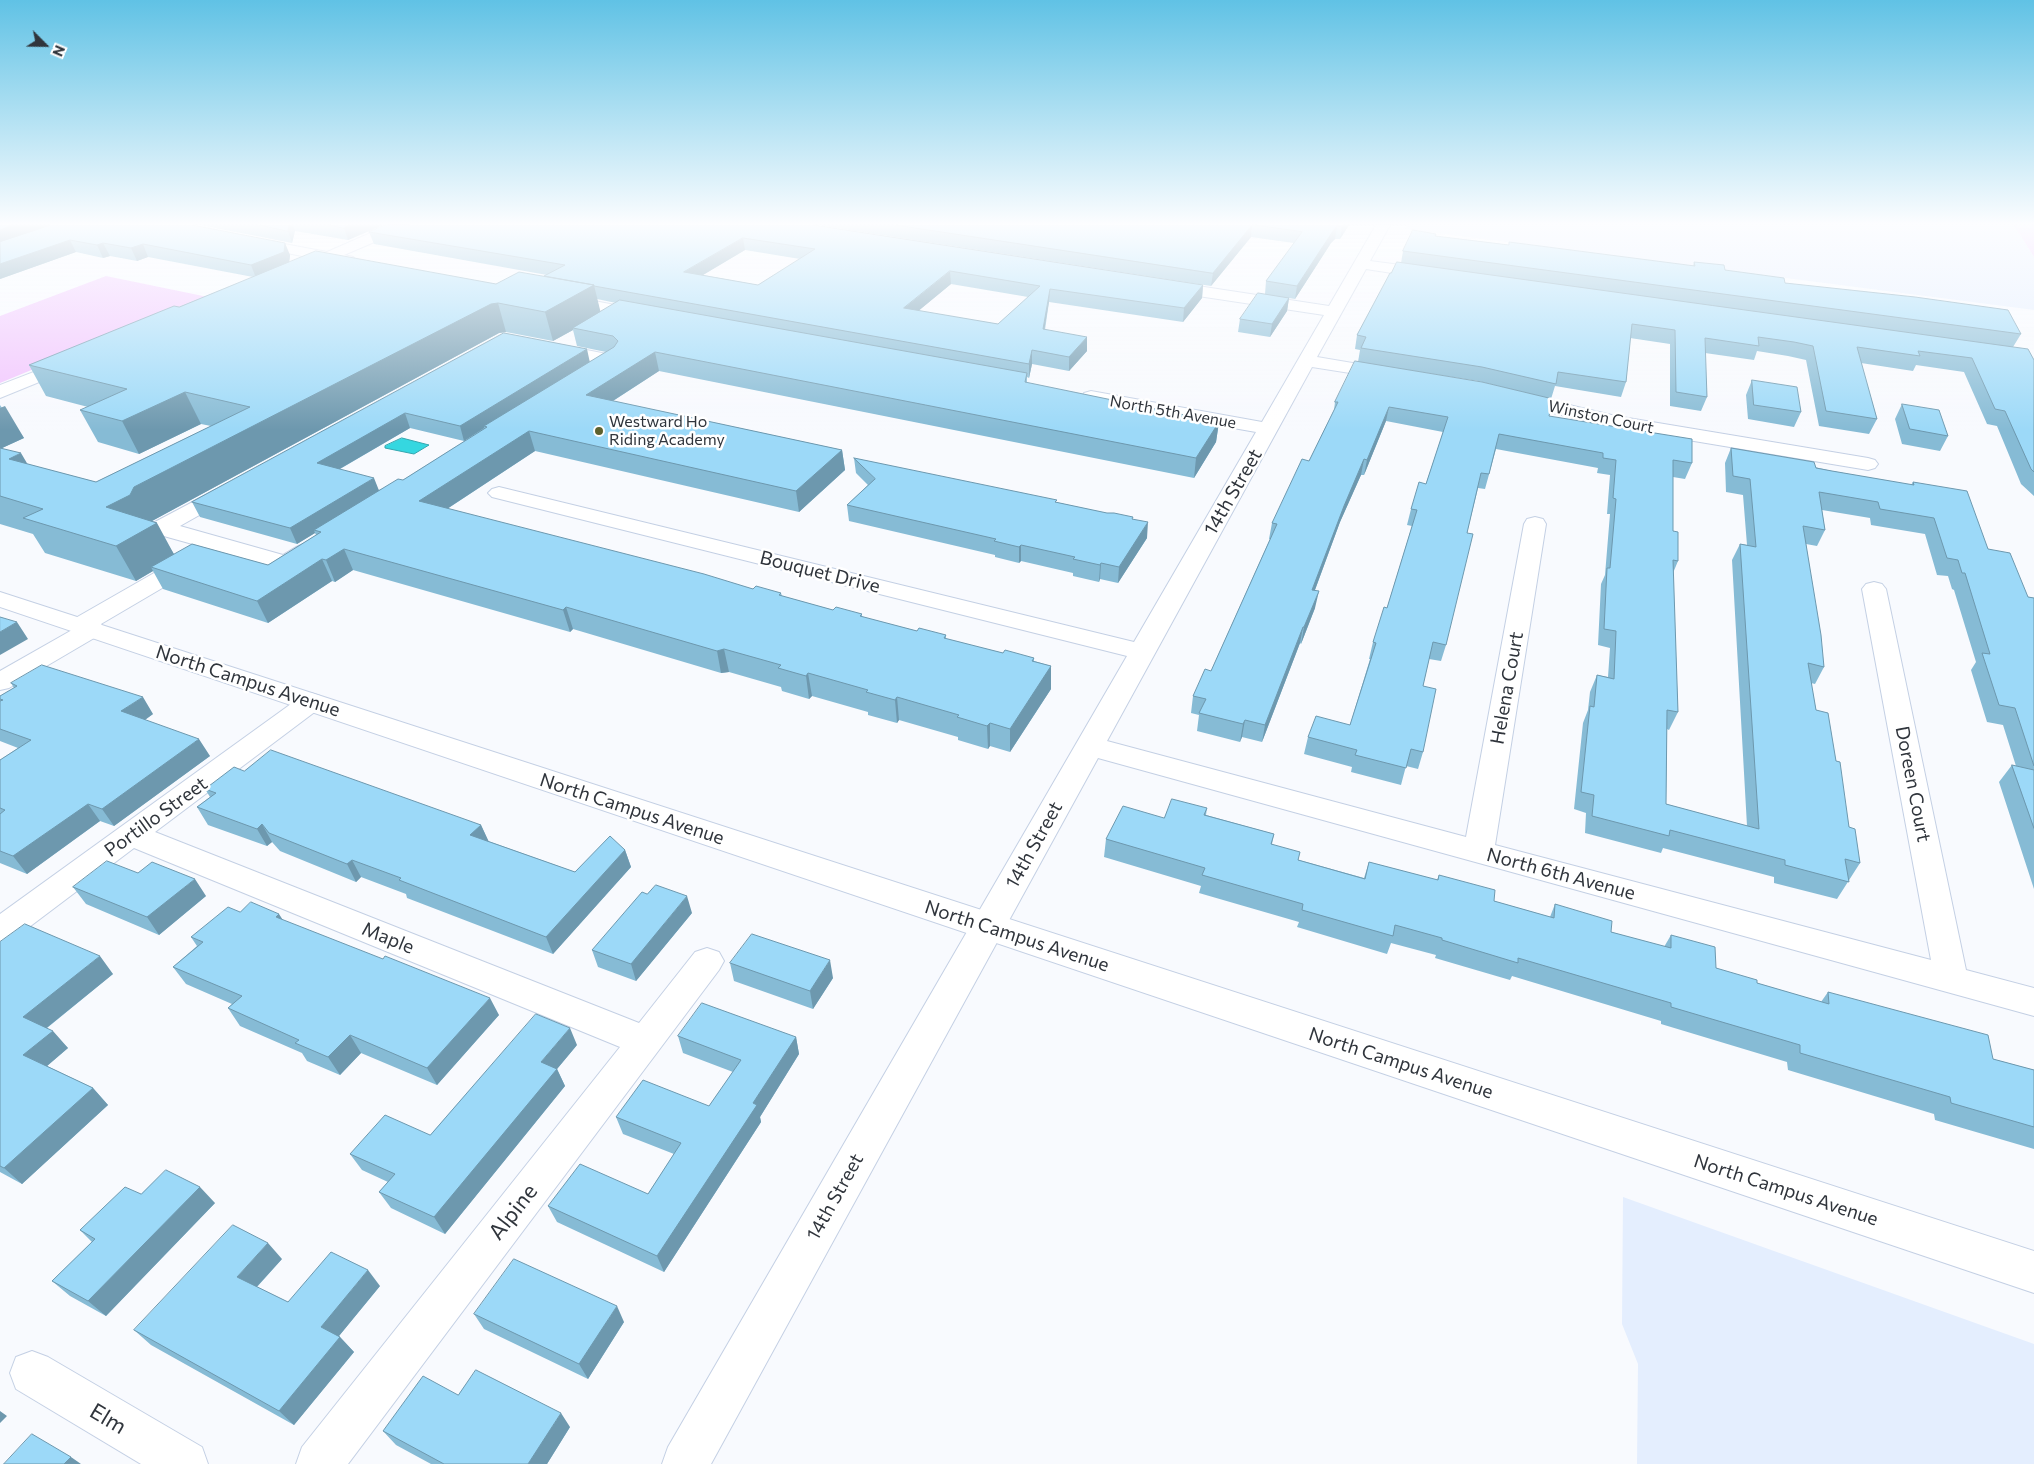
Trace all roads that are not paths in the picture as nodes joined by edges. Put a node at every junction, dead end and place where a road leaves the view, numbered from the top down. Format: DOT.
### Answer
graph roads {
  1 [pos="1215,293"];
  2 [pos="1344,293"];
  3 [pos="545,297"];
  4 [pos="621,311"];
  5 [pos="1333,311"];
  6 [pos="660,318"];
  7 [pos="601,323"];
  8 [pos="578,336"];
  9 [pos="531,344"];
  10 [pos="556,349"];
  11 [pos="83,358"];
  12 [pos="1306,361"];
  13 [pos="586,376"];
  14 [pos="1403,377"];
  15 [pos="0,392"];
  16 [pos="1071,393"];
  17 [pos="1496,393"];
  18 [pos="1269,429"];
  19 [pos="1868,464"];
  20 [pos="247,481"];
  21 [pos="499,493"];
  22 [pos="1535,524"];
  23 [pos="328,537"];
  24 [pos="220,544"];
  25 [pos="1874,589"];
  26 [pos="0,599"];
  27 [pos="86,627"];
  28 [pos="1142,652"];
  29 [pos="0,682"];
  30 [pos="311,702"];
  31 [pos="1089,746"];
  32 [pos="132,835"];
  33 [pos="1479,852"];
  34 [pos="988,927"];
  35 [pos="0,931"];
  36 [pos="707,960"];
  37 [pos="1952,979"];
  38 [pos="2034,1002"];
  39 [pos="645,1041"];
  40 [pos="2034,1272"];
  41 [pos="32,1373"];
  42 [pos="185,1464"];
  43 [pos="319,1464"];
  44 [pos="685,1464"];
  1 -- 5 [label="street"];
  2 -- 5 [label="street, 14th Street"];
  3 -- 4 [label="street"];
  4 -- 6 [label="street"];
  4 -- 7 [label="street"];
  5 -- 12 [label="street, 14th Street"];
  8 -- 10 [label="street"];
  9 -- 10 [label="street"];
  10 -- 13 [label="street"];
  11 -- 15 [label="street"];
  12 -- 14 [label="street"];
  12 -- 18 [label="street, 14th Street"];
  16 -- 18 [label="street, North 5th Avenue"];
  17 -- 19 [label="street, Winston Court"];
  18 -- 28 [label="street, 14th Street"];
  20 -- 24 [label="street"];
  21 -- 28 [label="street, Bouquet Drive"];
  22 -- 33 [label="street, Helena Court"];
  23 -- 24 [label="street"];
  24 -- 27 [label="street"];
  25 -- 37 [label="street, Doreen Court"];
  26 -- 27 [label="street, North Campus Avenue"];
  27 -- 29 [label="street"];
  27 -- 30 [label="street, North Campus Avenue"];
  28 -- 31 [label="street, 14th Street"];
  30 -- 32 [label="street, Portillo Street"];
  30 -- 34 [label="street, North Campus Avenue"];
  31 -- 33 [label="street, North 6th Avenue"];
  31 -- 34 [label="street, 14th Street"];
  32 -- 35 [label="street, Portillo Street"];
  32 -- 39 [label="street, Maple"];
  33 -- 37 [label="street, North 6th Avenue"];
  34 -- 40 [label="street, North Campus Avenue"];
  34 -- 44 [label="street, 14th Street"];
  36 -- 39 [label="street, Alpine"];
  37 -- 38 [label="street, North 6th Avenue"];
  39 -- 43 [label="street, Alpine"];
  41 -- 42 [label="street, Elm"];
}
